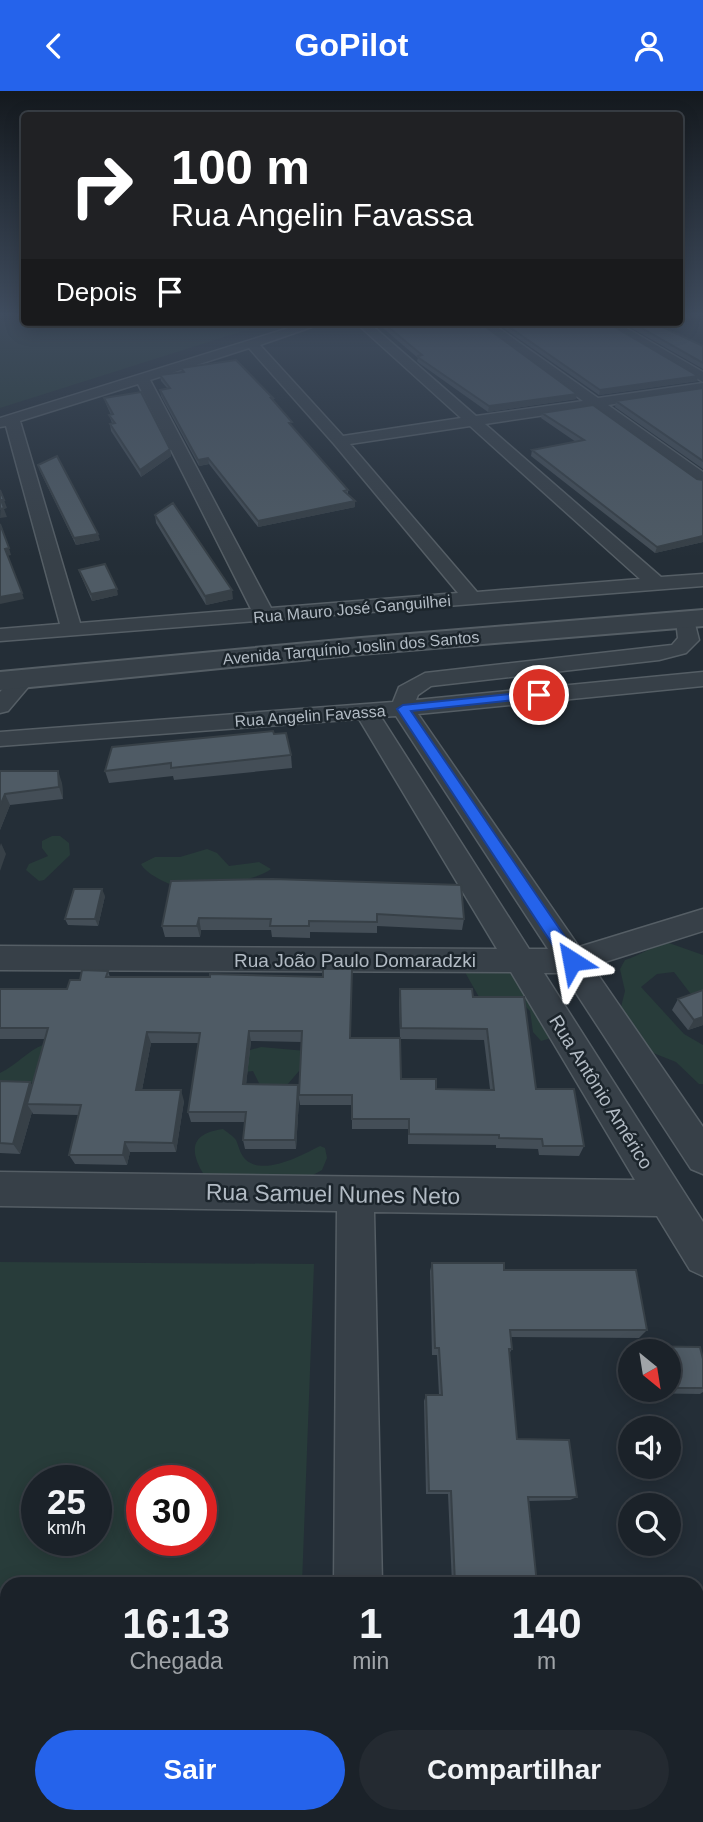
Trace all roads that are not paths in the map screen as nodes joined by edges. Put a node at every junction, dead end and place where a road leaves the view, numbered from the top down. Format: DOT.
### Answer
graph roads {
  1 [pos="89,395"];
  2 [pos="151,395"];
  3 [pos="297,395"];
  4 [pos="442,395"];
  5 [pos="581,395"];
  6 [pos="649,395"];
  7 [pos="592,403"];
  8 [pos="6,421"];
  9 [pos="472,421"];
  10 [pos="339,441"];
  11 [pos="703,480"];
  12 [pos="703,580"];
  13 [pos="657,584"];
  14 [pos="473,599"];
  15 [pos="265,616"];
  16 [pos="694,619"];
  17 [pos="72,630"];
  18 [pos="0,635"];
  19 [pos="703,679"];
  20 [pos="12,680"];
  21 [pos="0,706"];
  22 [pos="403,709"];
  23 [pos="366,712"];
  24 [pos="0,739"];
  25 [pos="703,920"];
  26 [pos="0,958"];
  27 [pos="520,961"];
  28 [pos="572,961"];
  29 [pos="703,1157"];
  30 [pos="0,1189"];
  31 [pos="355,1194"];
  32 [pos="666,1198"];
  33 [pos="703,1257"];
  34 [pos="358,1577"];
  1 -- 8 [label="street"];
  2 -- 15 [label="street"];
  3 -- 10 [label="street"];
  4 -- 9 [label="street"];
  5 -- 7 [label="street"];
  6 -- 7 [label="street"];
  7 -- 9 [label="street"];
  7 -- 11 [label="street"];
  8 -- 17 [label="street"];
  9 -- 10 [label="street"];
  9 -- 13 [label="street"];
  10 -- 14 [label="street"];
  12 -- 13 [label="street, Rua Mauro José Ganguilhei"];
  13 -- 14 [label="street, Rua Mauro José Ganguilhei"];
  14 -- 15 [label="street, Rua Mauro José Ganguilhei"];
  15 -- 17 [label="street, Rua Mauro José Ganguilhei"];
  16 -- 20 [label="street, Avenida Tarquínio Joslin dos Santos"];
  16 -- 22 [label="street"];
  17 -- 18 [label="street, Rua Mauro José Ganguilhei"];
  19 -- 22 [label="street, Rua Angelin Favassa"];
  20 -- 21 [label="street"];
  22 -- 23 [label="street, Rua Angelin Favassa"];
  22 -- 28 [label="street"];
  23 -- 24 [label="street, Rua Angelin Favassa"];
  23 -- 27 [label="street, Rua Antônio Américo"];
  25 -- 28 [label="street, Rua João Paulo Domaradzki"];
  26 -- 27 [label="street, Rua João Paulo Domaradzki"];
  27 -- 28 [label="street, Rua João Paulo Domaradzki"];
  27 -- 32 [label="street, Rua Antônio Américo"];
  28 -- 29 [label="street"];
  30 -- 31 [label="street, Rua Samuel Nunes Neto"];
  31 -- 32 [label="street, Rua Samuel Nunes Neto"];
  31 -- 34 [label="street"];
  32 -- 33 [label="street, Rua Antônio Américo"];
}
